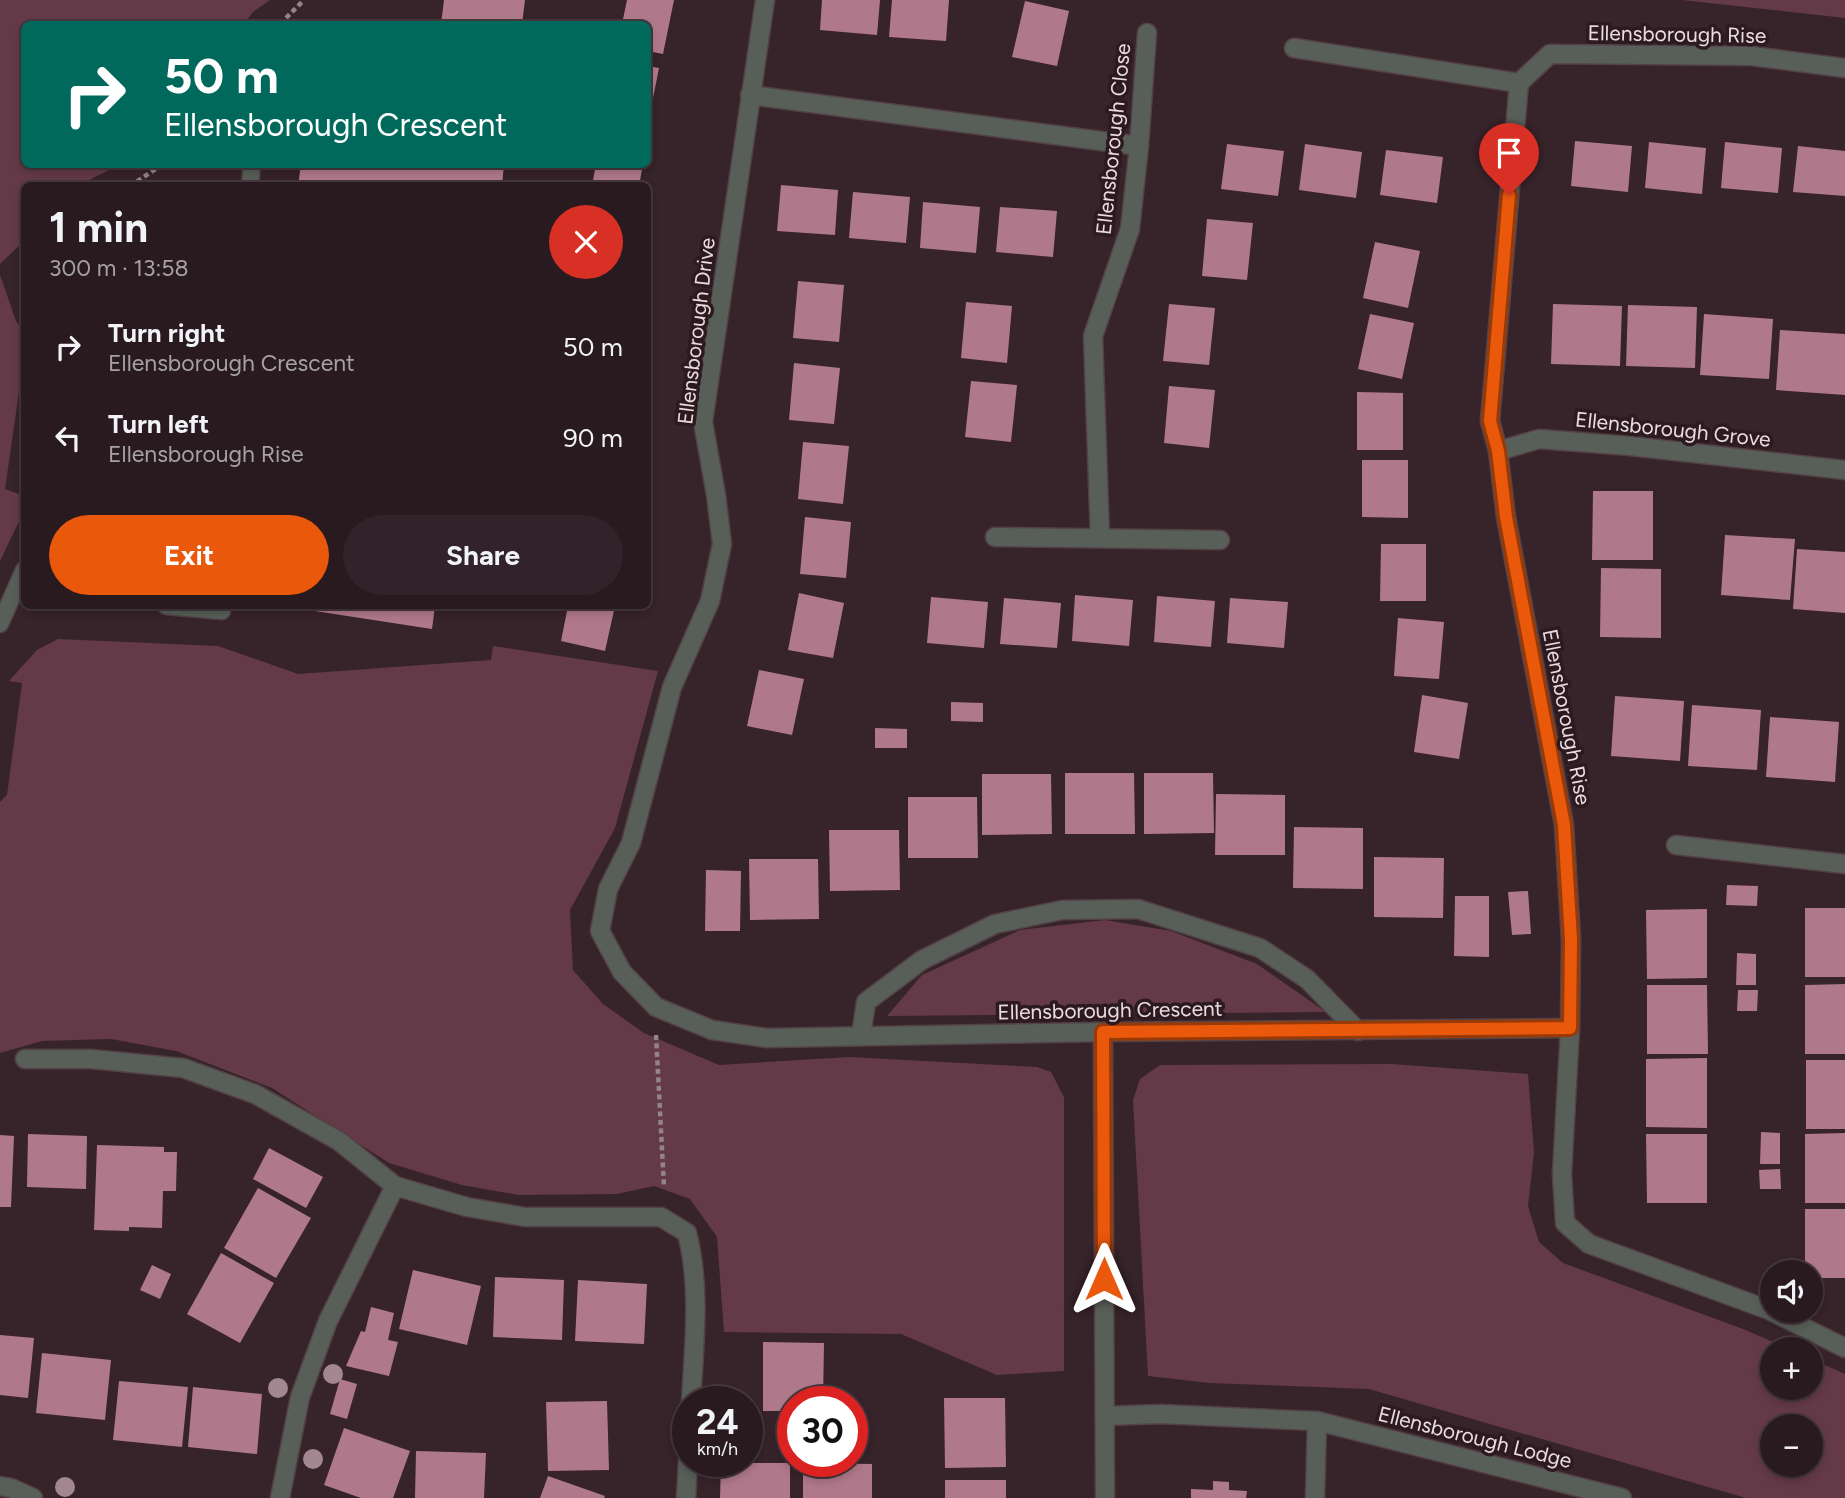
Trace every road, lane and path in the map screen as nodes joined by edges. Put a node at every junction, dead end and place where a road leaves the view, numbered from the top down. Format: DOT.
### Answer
graph roads {
  1 [pos="304,0"];
  2 [pos="765,0"];
  3 [pos="283,21"];
  4 [pos="1147,33"];
  5 [pos="1294,48"];
  6 [pos="1845,68"];
  7 [pos="1519,83"];
  8 [pos="750,95"];
  9 [pos="1139,146"];
  10 [pos="157,168"];
  11 [pos="136,182"];
  12 [pos="1498,451"];
  13 [pos="1845,470"];
  14 [pos="995,537"];
  15 [pos="1100,538"];
  16 [pos="1220,540"];
  17 [pos="21,579"];
  18 [pos="200,609"];
  19 [pos="222,611"];
  20 [pos="0,624"];
  21 [pos="1676,845"];
  22 [pos="1845,864"];
  23 [pos="656,1007"];
  24 [pos="1570,1028"];
  25 [pos="656,1031"];
  26 [pos="1358,1031"];
  27 [pos="1103,1032"];
  28 [pos="862,1036"];
  29 [pos="25,1059"];
  30 [pos="395,1186"];
  31 [pos="664,1188"];
  32 [pos="1845,1348"];
  33 [pos="692,1386"];
  34 [pos="1105,1416"];
  35 [pos="1317,1420"];
  36 [pos="0,1486"];
  37 [pos="33,1498"];
  38 [pos="280,1498"];
  39 [pos="1105,1498"];
  40 [pos="1315,1498"];
  41 [pos="1622,1498"];
  1 -- 3 [label="path"];
  2 -- 8 [label="street, Ellensborough Drive"];
  4 -- 9 [label="street, Ellensborough Close"];
  5 -- 7 [label="street"];
  6 -- 7 [label="street, Ellensborough Rise"];
  7 -- 12 [label="street, Ellensborough Rise"];
  8 -- 9 [label="street"];
  8 -- 23 [label="street, Ellensborough Drive"];
  9 -- 15 [label="street, Ellensborough Close"];
  10 -- 11 [label="path"];
  12 -- 13 [label="street, Ellensborough Grove"];
  12 -- 24 [label="street, Ellensborough Rise"];
  14 -- 15 [label="street"];
  15 -- 16 [label="street"];
  17 -- 20 [label="lane"];
  18 -- 19 [label="lane"];
  21 -- 22 [label="street"];
  23 -- 28 [label="street, Ellensborough Crescent"];
  24 -- 26 [label="street, Ellensborough Crescent"];
  24 -- 32 [label="street, Ellensborough Rise"];
  25 -- 31 [label="path"];
  26 -- 27 [label="street, Ellensborough Crescent"];
  26 -- 28 [label="street"];
  27 -- 28 [label="street, Ellensborough Crescent"];
  27 -- 34 [label="street"];
  29 -- 30 [label="street"];
  30 -- 33 [label="street"];
  30 -- 38 [label="street"];
  34 -- 35 [label="street, Ellensborough Lodge"];
  34 -- 39 [label="street"];
  35 -- 40 [label="street"];
  35 -- 41 [label="street, Ellensborough Lodge"];
  36 -- 37 [label="street"];
}
